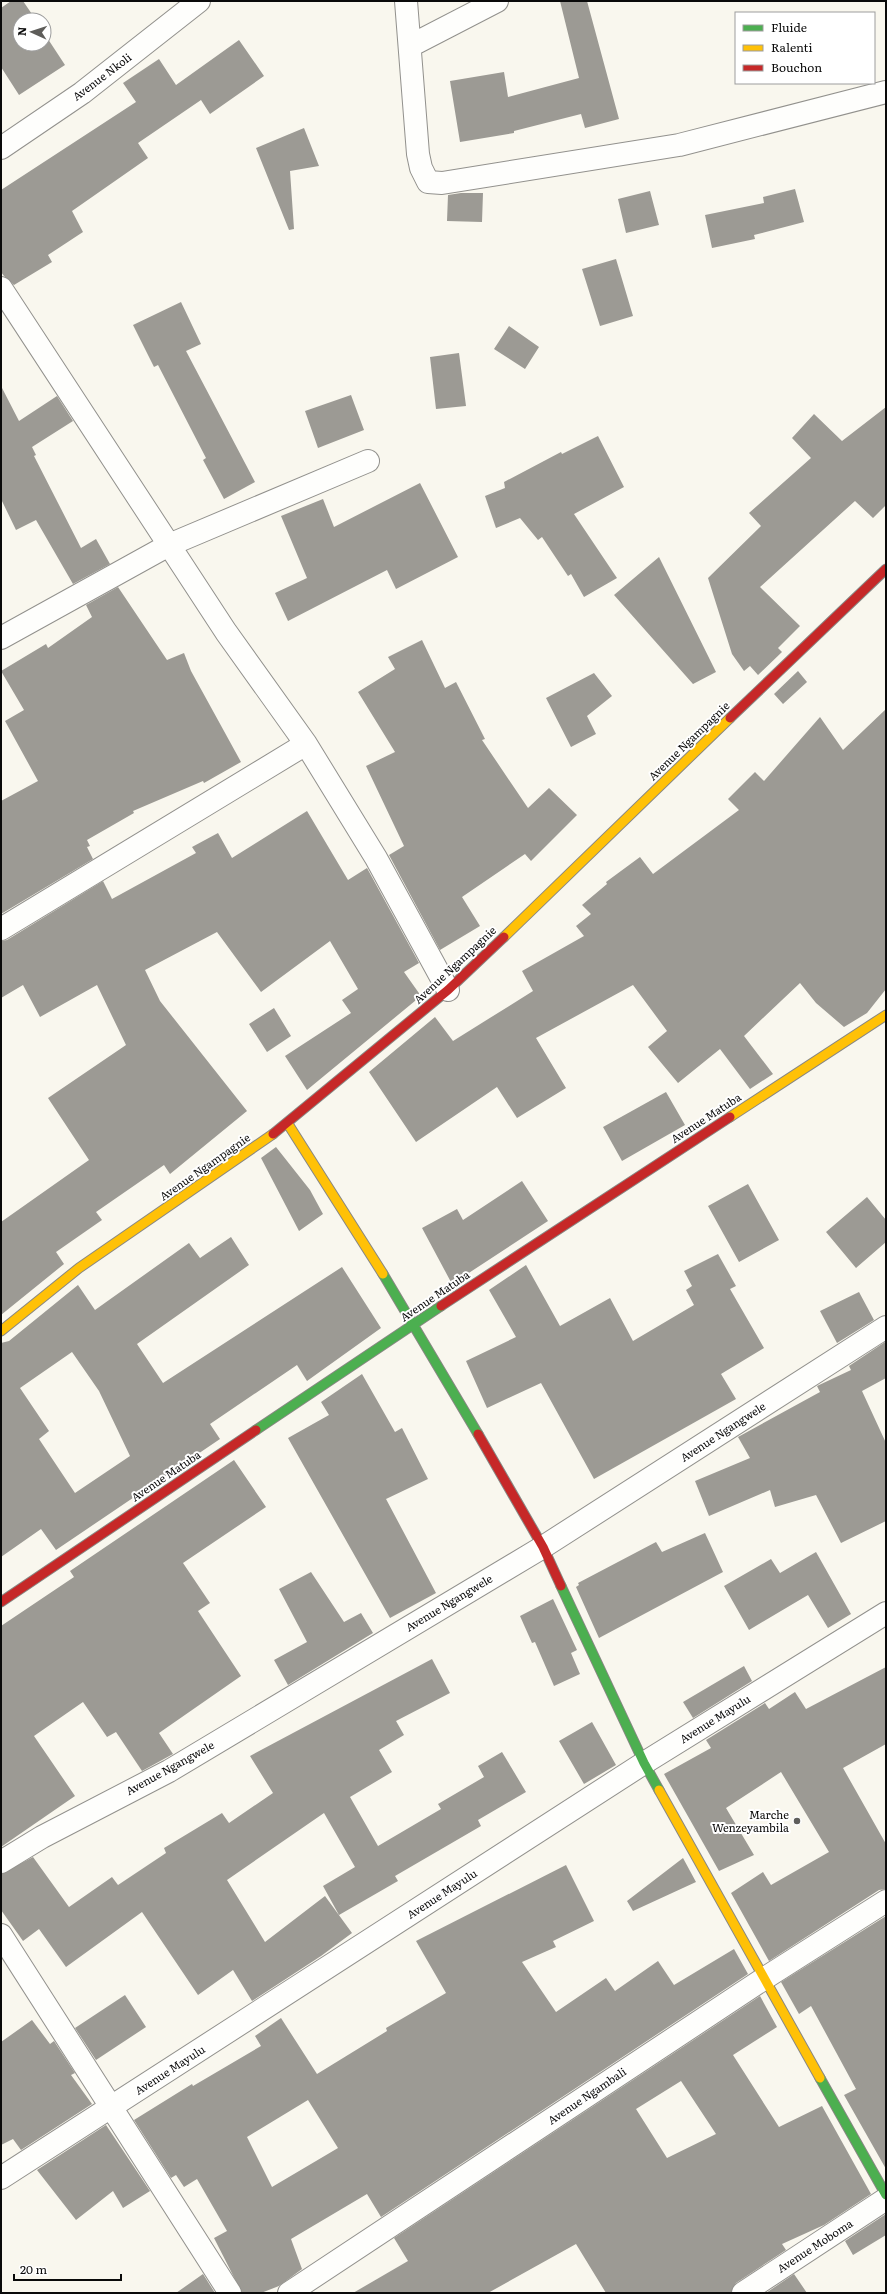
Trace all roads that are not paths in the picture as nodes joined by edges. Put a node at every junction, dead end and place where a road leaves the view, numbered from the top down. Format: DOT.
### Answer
graph roads {
  1 [pos="199,1"];
  2 [pos="406,1"];
  3 [pos="497,1"];
  4 [pos="410,46"];
  5 [pos="886,92"];
  6 [pos="1,148"];
  7 [pos="1,288"];
  8 [pos="368,461"];
  9 [pos="169,545"];
  10 [pos="886,569"];
  11 [pos="1,638"];
  12 [pos="306,744"];
  13 [pos="1,929"];
  14 [pos="448,990"];
  15 [pos="886,1015"];
  16 [pos="288,1124"];
  17 [pos="414,1324"];
  18 [pos="886,1327"];
  19 [pos="1,1331"];
  20 [pos="543,1547"];
  21 [pos="1,1602"];
  22 [pos="886,1613"];
  23 [pos="644,1762"];
  24 [pos="1,1862"];
  25 [pos="886,1901"];
  26 [pos="1,1935"];
  27 [pos="765,1978"];
  28 [pos="111,2108"];
  29 [pos="1,2178"];
  30 [pos="886,2195"];
  31 [pos="886,2199"];
  32 [pos="230,2293"];
  33 [pos="289,2293"];
  34 [pos="743,2293"];
  1 -- 6 [label="street, Avenue Nkoli"];
  2 -- 4 [label="street"];
  3 -- 4 [label="street"];
  4 -- 5 [label="street"];
  7 -- 9 [label="street"];
  8 -- 9 [label="street"];
  9 -- 11 [label="street"];
  9 -- 12 [label="street"];
  10 -- 14 [label="street, Avenue Ngampagnie"];
  12 -- 13 [label="street"];
  12 -- 14 [label="street"];
  14 -- 16 [label="street, Avenue Ngampagnie"];
  15 -- 17 [label="street, Avenue Matuba"];
  16 -- 17 [label="street"];
  16 -- 19 [label="street, Avenue Ngampagnie"];
  17 -- 20 [label="street"];
  17 -- 21 [label="street, Avenue Matuba"];
  18 -- 20 [label="street, Avenue Ngangwele"];
  20 -- 23 [label="street"];
  20 -- 24 [label="street, Avenue Ngangwele"];
  22 -- 23 [label="street, Avenue Mayulu"];
  23 -- 27 [label="street"];
  23 -- 28 [label="street, Avenue Mayulu"];
  25 -- 27 [label="street, Avenue Ngambali"];
  26 -- 28 [label="street"];
  27 -- 30 [label="street"];
  27 -- 33 [label="street, Avenue Ngambali"];
  28 -- 29 [label="street, Avenue Mayulu"];
  28 -- 32 [label="street"];
  31 -- 34 [label="street, Avenue Moboma"];
}
